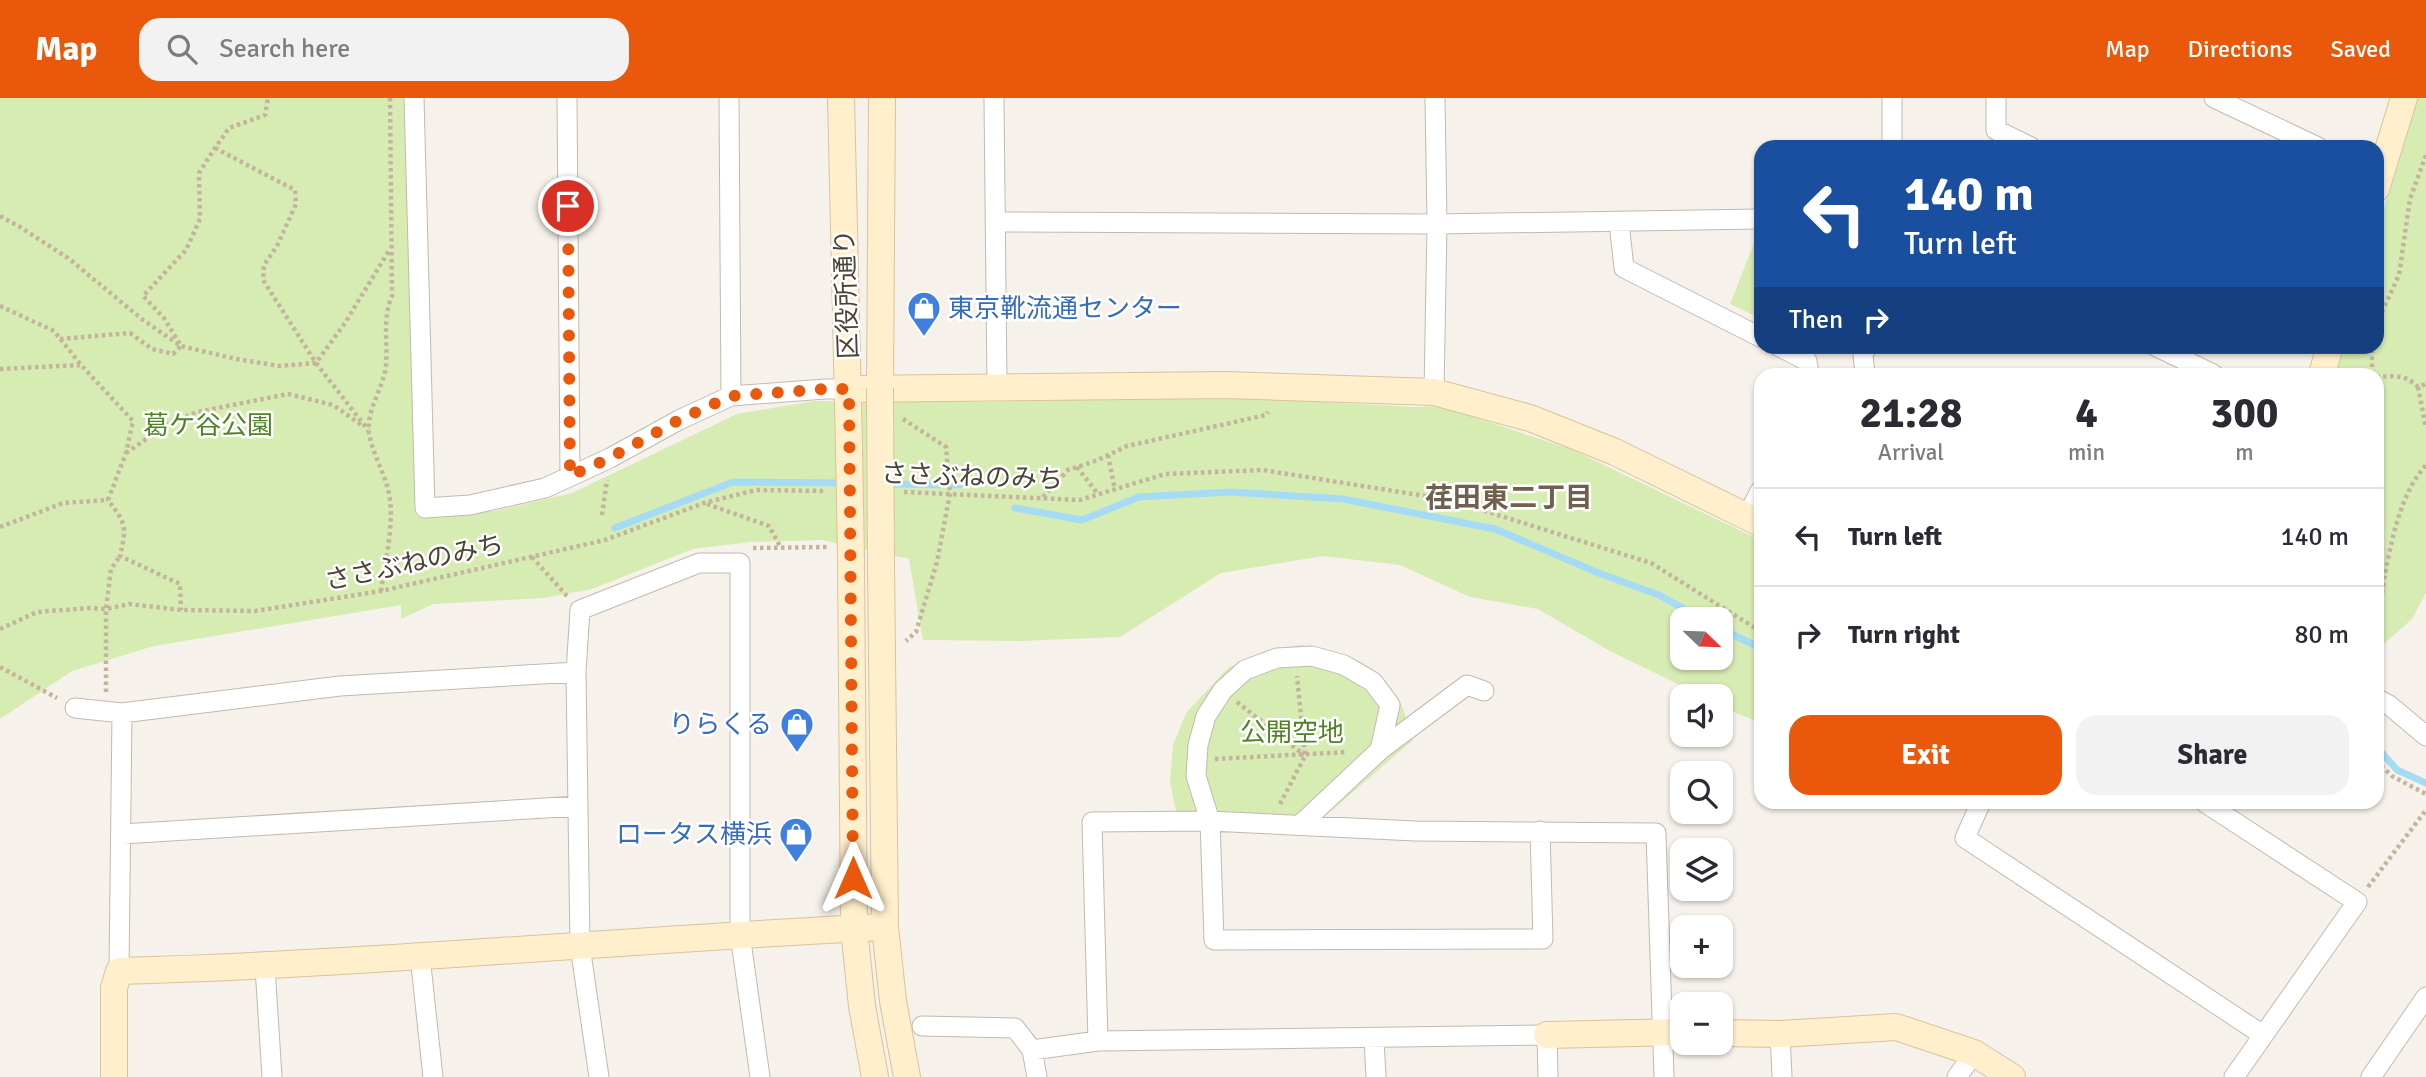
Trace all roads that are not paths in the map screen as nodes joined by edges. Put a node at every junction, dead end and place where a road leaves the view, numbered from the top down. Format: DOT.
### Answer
graph roads {
  1 [pos="414,98"];
  2 [pos="567,98"];
  3 [pos="729,98"];
  4 [pos="841,98"];
  5 [pos="882,98"];
  6 [pos="994,98"];
  7 [pos="1435,98"];
  8 [pos="1892,98"];
  9 [pos="1996,98"];
  10 [pos="2214,98"];
  11 [pos="2404,98"];
  12 [pos="1892,140"];
  13 [pos="2017,140"];
  14 [pos="2303,140"];
  15 [pos="2384,161"];
  16 [pos="1754,219"];
  17 [pos="995,222"];
  18 [pos="1619,222"];
  19 [pos="1437,224"];
  20 [pos="880,329"];
  21 [pos="1754,334"];
  22 [pos="1793,354"];
  23 [pos="2172,354"];
  24 [pos="1808,368"];
  25 [pos="2201,368"];
  26 [pos="997,387"];
  27 [pos="880,388"];
  28 [pos="849,389"];
  29 [pos="1434,392"];
  30 [pos="731,396"];
  31 [pos="849,447"];
  32 [pos="570,476"];
  33 [pos="1754,520"];
  34 [pos="576,672"];
  35 [pos="1484,691"];
  36 [pos="2384,702"];
  37 [pos="75,708"];
  38 [pos="122,713"];
  39 [pos="2426,736"];
  40 [pos="1380,750"];
  41 [pos="578,806"];
  42 [pos="1978,809"];
  43 [pos="2215,809"];
  44 [pos="1210,821"];
  45 [pos="1300,825"];
  46 [pos="1540,831"];
  47 [pos="122,834"];
  48 [pos="886,927"];
  49 [pos="855,928"];
  50 [pos="740,934"];
  51 [pos="580,946"];
  52 [pos="420,956"];
  53 [pos="265,967"];
  54 [pos="119,971"];
  55 [pos="2426,998"];
  56 [pos="1670,1007"];
  57 [pos="922,1026"];
  58 [pos="1670,1032"];
  59 [pos="1733,1033"];
  60 [pos="1780,1034"];
  61 [pos="1547,1035"];
  62 [pos="2263,1035"];
  63 [pos="1374,1038"];
  64 [pos="1098,1041"];
  65 [pos="1670,1043"];
  66 [pos="1032,1050"];
  67 [pos="1974,1053"];
  68 [pos="114,1077"];
  69 [pos="272,1077"];
  70 [pos="433,1077"];
  71 [pos="599,1077"];
  72 [pos="760,1077"];
  73 [pos="875,1077"];
  74 [pos="907,1077"];
  75 [pos="1037,1077"];
  76 [pos="1376,1077"];
  77 [pos="1548,1077"];
  78 [pos="1664,1077"];
  79 [pos="1782,1077"];
  80 [pos="1957,1077"];
  81 [pos="2012,1077"];
  82 [pos="2234,1077"];
  83 [pos="2371,1077"];
  1 -- 32 [label="street"];
  2 -- 32 [label="street"];
  3 -- 30 [label="street"];
  4 -- 28 [label="street, 区役所通り"];
  5 -- 20 [label="street, 区役所通り"];
  6 -- 17 [label="street"];
  7 -- 19 [label="street"];
  8 -- 12 [label="street"];
  9 -- 13 [label="street"];
  10 -- 14 [label="street"];
  11 -- 15 [label="street"];
  16 -- 18 [label="street"];
  17 -- 19 [label="street"];
  17 -- 26 [label="street"];
  18 -- 19 [label="street"];
  18 -- 21 [label="street"];
  19 -- 29 [label="street"];
  20 -- 27 [label="street, 区役所通り"];
  20 -- 28 [label="street"];
  22 -- 24 [label="street"];
  23 -- 25 [label="street"];
  26 -- 27 [label="street"];
  26 -- 29 [label="street"];
  27 -- 28 [label="street"];
  27 -- 31 [label="street"];
  27 -- 48 [label="street, 区役所通り, bridge"];
  28 -- 30 [label="street"];
  28 -- 31 [label="street, 区役所通り"];
  29 -- 33 [label="street"];
  30 -- 32 [label="street"];
  31 -- 49 [label="street, 区役所通り, bridge"];
  34 -- 38 [label="street"];
  34 -- 41 [label="street"];
  34 -- 50 [label="street"];
  35 -- 40 [label="street"];
  36 -- 39 [label="street"];
  37 -- 38 [label="street"];
  38 -- 47 [label="street"];
  40 -- 44 [label="street"];
  40 -- 45 [label="street"];
  41 -- 47 [label="street"];
  41 -- 51 [label="street"];
  42 -- 62 [label="street"];
  43 -- 62 [label="street"];
  44 -- 45 [label="street"];
  44 -- 46 [label="street"];
  44 -- 64 [label="street"];
  45 -- 46 [label="street"];
  46 -- 56 [label="street"];
  47 -- 54 [label="street"];
  48 -- 49 [label="street"];
  48 -- 74 [label="street, 区役所通り"];
  49 -- 50 [label="street"];
  49 -- 73 [label="street, 区役所通り"];
  50 -- 51 [label="street"];
  50 -- 72 [label="street"];
  51 -- 52 [label="street"];
  51 -- 71 [label="street"];
  52 -- 53 [label="street"];
  52 -- 70 [label="street"];
  53 -- 54 [label="street"];
  53 -- 69 [label="street"];
  54 -- 68 [label="street"];
  55 -- 83 [label="street"];
  57 -- 66 [label="street"];
  58 -- 61 [label="street"];
  59 -- 60 [label="street"];
  60 -- 67 [label="street"];
  60 -- 79 [label="street"];
  61 -- 64 [label="street"];
  61 -- 77 [label="street"];
  62 -- 82 [label="street"];
  63 -- 76 [label="street"];
  64 -- 66 [label="street"];
  65 -- 78 [label="street"];
  66 -- 75 [label="street"];
  67 -- 80 [label="street"];
  67 -- 81 [label="street"];
}
